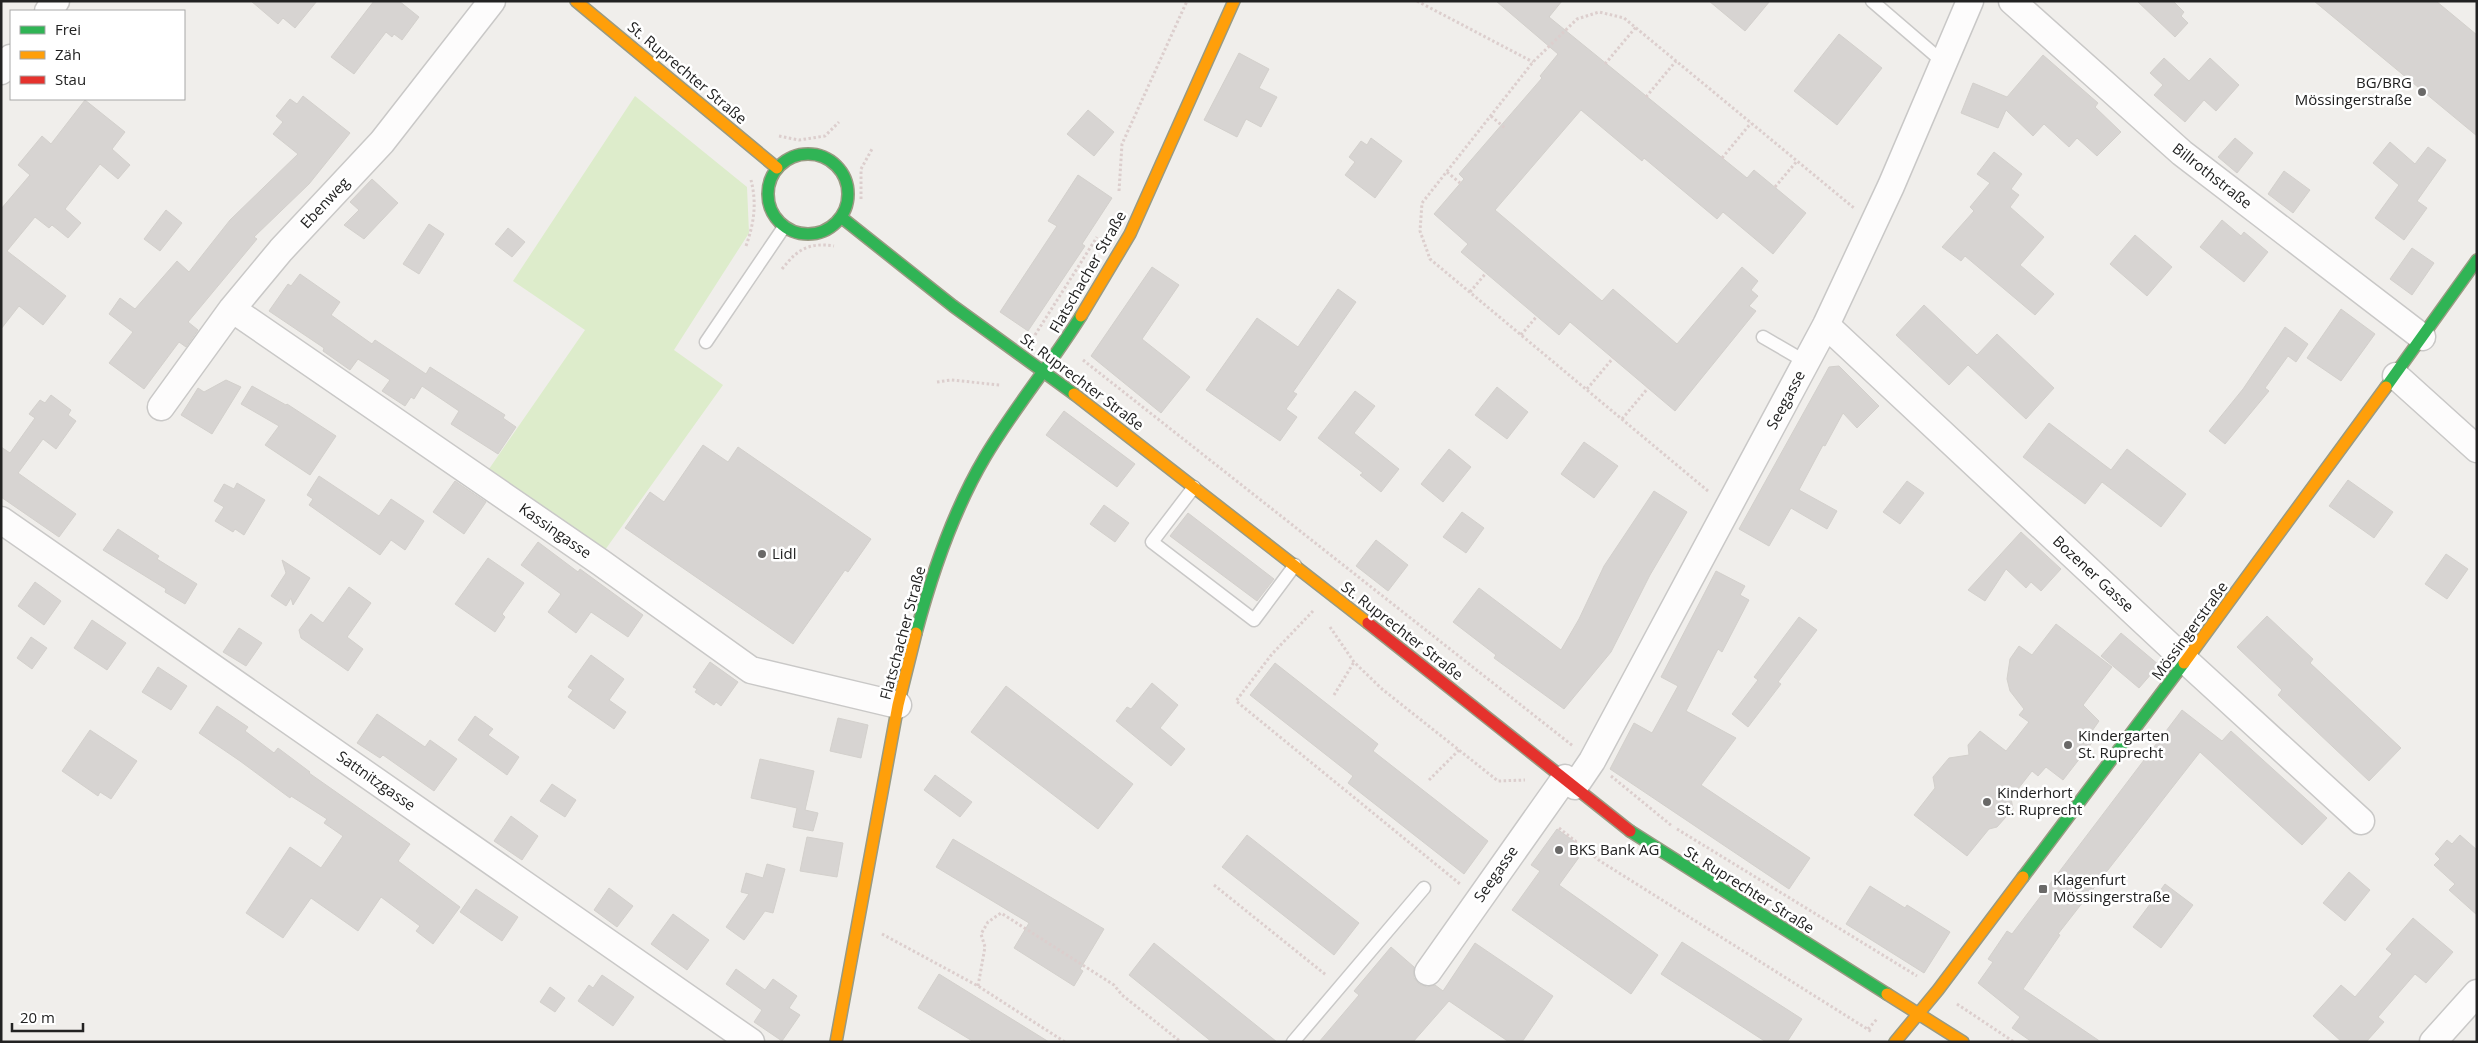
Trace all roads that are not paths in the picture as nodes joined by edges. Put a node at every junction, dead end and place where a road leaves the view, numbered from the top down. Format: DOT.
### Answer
graph roads {
  1 [pos="492,1"];
  2 [pos="576,1"];
  3 [pos="1234,1"];
  4 [pos="1872,1"];
  5 [pos="1970,1"];
  6 [pos="2012,1"];
  7 [pos="10,59"];
  8 [pos="1944,62"];
  9 [pos="1,71"];
  10 [pos="777,168"];
  11 [pos="841,217"];
  12 [pos="784,227"];
  13 [pos="2477,260"];
  14 [pos="232,309"];
  15 [pos="1826,325"];
  16 [pos="1763,337"];
  17 [pos="2422,337"];
  18 [pos="706,342"];
  19 [pos="1806,362"];
  20 [pos="1044,370"];
  21 [pos="2396,376"];
  22 [pos="161,407"];
  23 [pos="2477,449"];
  24 [pos="1194,487"];
  25 [pos="1,520"];
  26 [pos="1296,565"];
  27 [pos="2186,662"];
  28 [pos="898,705"];
  29 [pos="1570,782"];
  30 [pos="2361,821"];
  31 [pos="1424,888"];
  32 [pos="1428,972"];
  33 [pos="2477,993"];
  34 [pos="1918,1014"];
  35 [pos="841,1039"];
  36 [pos="751,1042"];
  37 [pos="1294,1042"];
  38 [pos="1895,1042"];
  39 [pos="1963,1042"];
  40 [pos="2433,1042"];
  1 -- 14 [label="street, Ebenweg"];
  2 -- 10 [label="street, St. Ruprechter Straße"];
  3 -- 20 [label="street, Flatschacher Straße"];
  4 -- 8 [label="lane"];
  5 -- 8 [label="street, Seegasse"];
  6 -- 17 [label="street, Billrothstraße"];
  7 -- 9 [label="street"];
  8 -- 15 [label="street, Seegasse"];
  10 -- 11 [label="street"];
  10 -- 12 [label="street"];
  11 -- 12 [label="street"];
  11 -- 20 [label="street, St. Ruprechter Straße"];
  12 -- 18 [label="lane"];
  13 -- 17 [label="street, Mössingerstraße"];
  14 -- 22 [label="street, Ebenweg"];
  14 -- 28 [label="street, Kassingasse"];
  15 -- 19 [label="street, Seegasse"];
  15 -- 27 [label="street, Bozener Gasse"];
  16 -- 19 [label="lane"];
  17 -- 21 [label="street, Mössingerstraße"];
  19 -- 29 [label="street, Seegasse"];
  20 -- 24 [label="street, St. Ruprechter Straße"];
  20 -- 28 [label="street, Flatschacher Straße"];
  21 -- 23 [label="street"];
  21 -- 27 [label="street, Mössingerstraße"];
  24 -- 26 [label="street, St. Ruprechter Straße"];
  24 -- 26 [label="lane"];
  25 -- 36 [label="street, Sattnitzgasse"];
  26 -- 29 [label="street, St. Ruprechter Straße"];
  27 -- 30 [label="street, Bozener Gasse"];
  27 -- 34 [label="street, Mössingerstraße"];
  28 -- 35 [label="street, Flatschacher Straße"];
  29 -- 32 [label="street, Seegasse"];
  29 -- 34 [label="street, St. Ruprechter Straße"];
  31 -- 37 [label="lane"];
  33 -- 40 [label="street"];
  34 -- 38 [label="street, Mössingerstraße"];
  34 -- 39 [label="street, St. Ruprechter Straße"];
}
